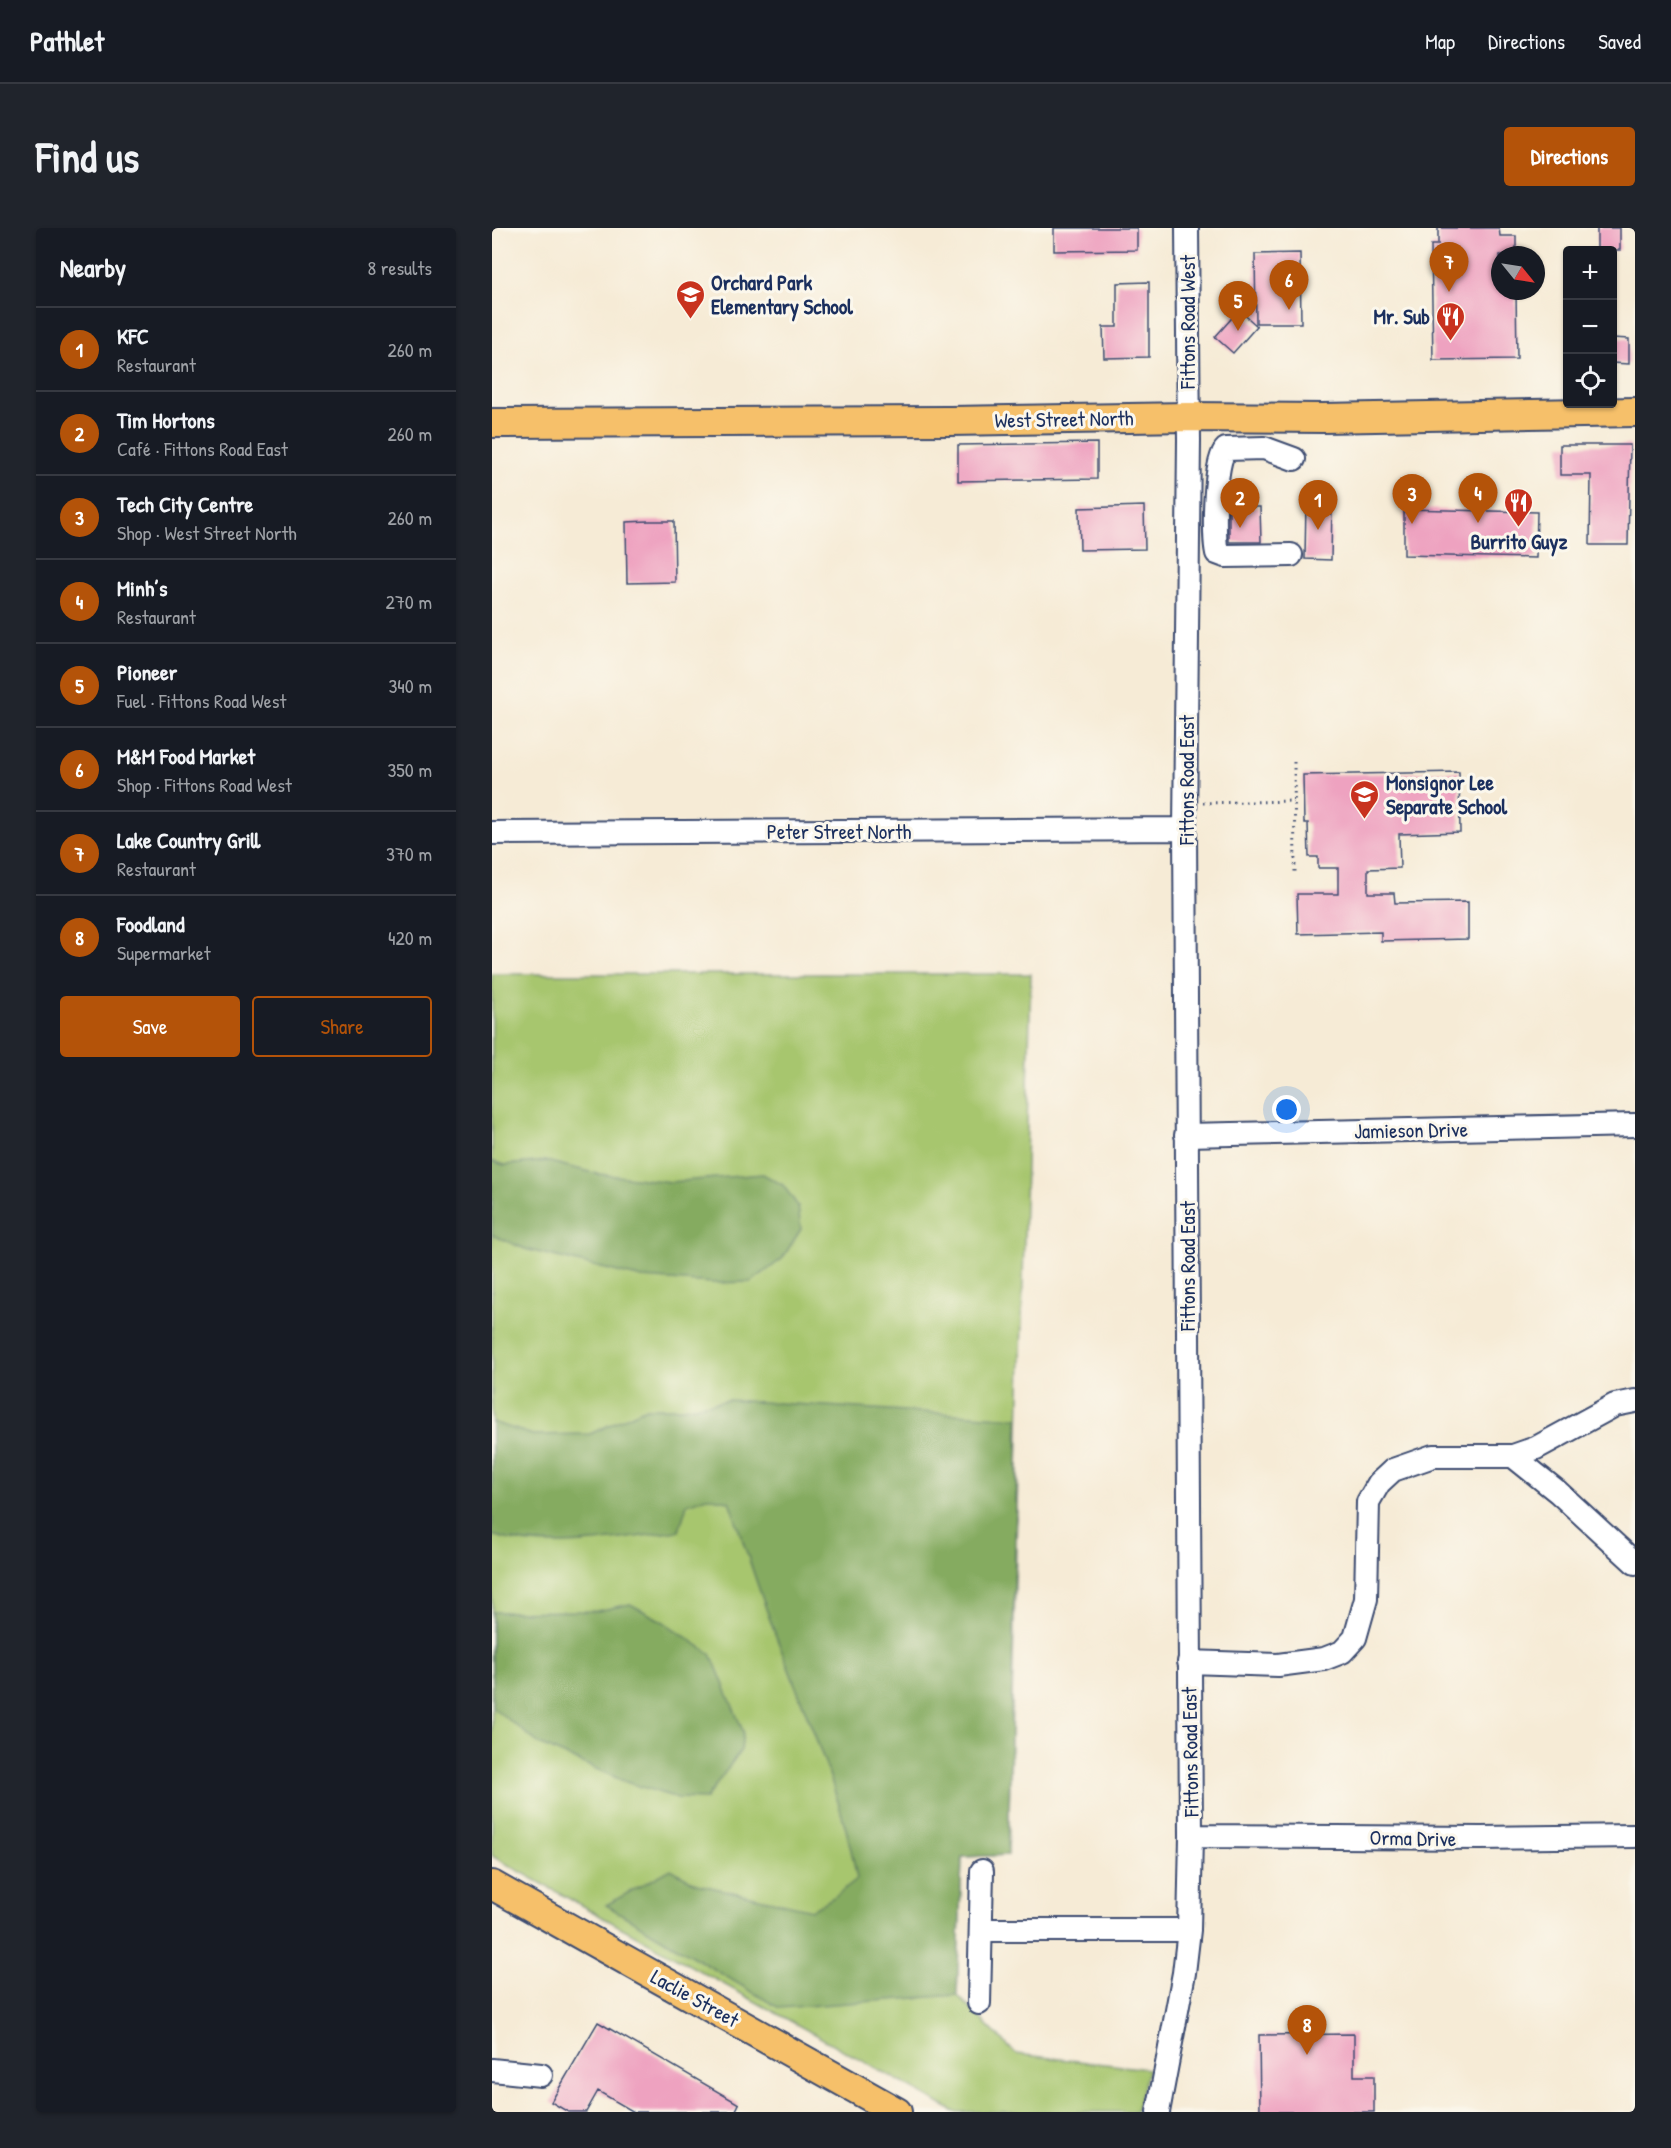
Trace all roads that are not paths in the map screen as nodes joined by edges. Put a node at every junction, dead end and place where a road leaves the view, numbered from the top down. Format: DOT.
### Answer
graph roads {
  1 [pos="1187,228"];
  2 [pos="1635,412"];
  3 [pos="1188,417"];
  4 [pos="492,423"];
  5 [pos="1294,459"];
  6 [pos="1291,555"];
  7 [pos="1185,829"];
  8 [pos="492,833"];
  9 [pos="1635,1125"];
  10 [pos="1186,1135"];
  11 [pos="1635,1401"];
  12 [pos="1513,1456"];
  13 [pos="1635,1563"];
  14 [pos="1189,1662"];
  15 [pos="1191,1836"];
  16 [pos="1635,1836"];
  17 [pos="982,1871"];
  18 [pos="492,1885"];
  19 [pos="981,1930"];
  20 [pos="1189,1930"];
  21 [pos="979,2003"];
  22 [pos="492,2070"];
  23 [pos="541,2075"];
  24 [pos="897,2112"];
  25 [pos="1158,2112"];
  1 -- 3 [label="street, Fittons Road West"];
  2 -- 3 [label="main road, West Street North"];
  3 -- 4 [label="main road, West Street North"];
  3 -- 7 [label="street, Fittons Road East"];
  5 -- 6 [label="street"];
  7 -- 8 [label="street, Peter Street North"];
  7 -- 10 [label="street, Fittons Road East"];
  9 -- 10 [label="street, Jamieson Drive"];
  10 -- 14 [label="street, Fittons Road East"];
  11 -- 12 [label="street"];
  12 -- 13 [label="street"];
  12 -- 14 [label="street"];
  14 -- 15 [label="street, Fittons Road East"];
  15 -- 16 [label="street, Orma Drive"];
  15 -- 20 [label="street, Fittons Road East"];
  17 -- 19 [label="street"];
  18 -- 24 [label="main road, Laclie Street"];
  19 -- 20 [label="street"];
  19 -- 21 [label="street"];
  20 -- 25 [label="street, Fittons Road East"];
  22 -- 23 [label="street"];
}
